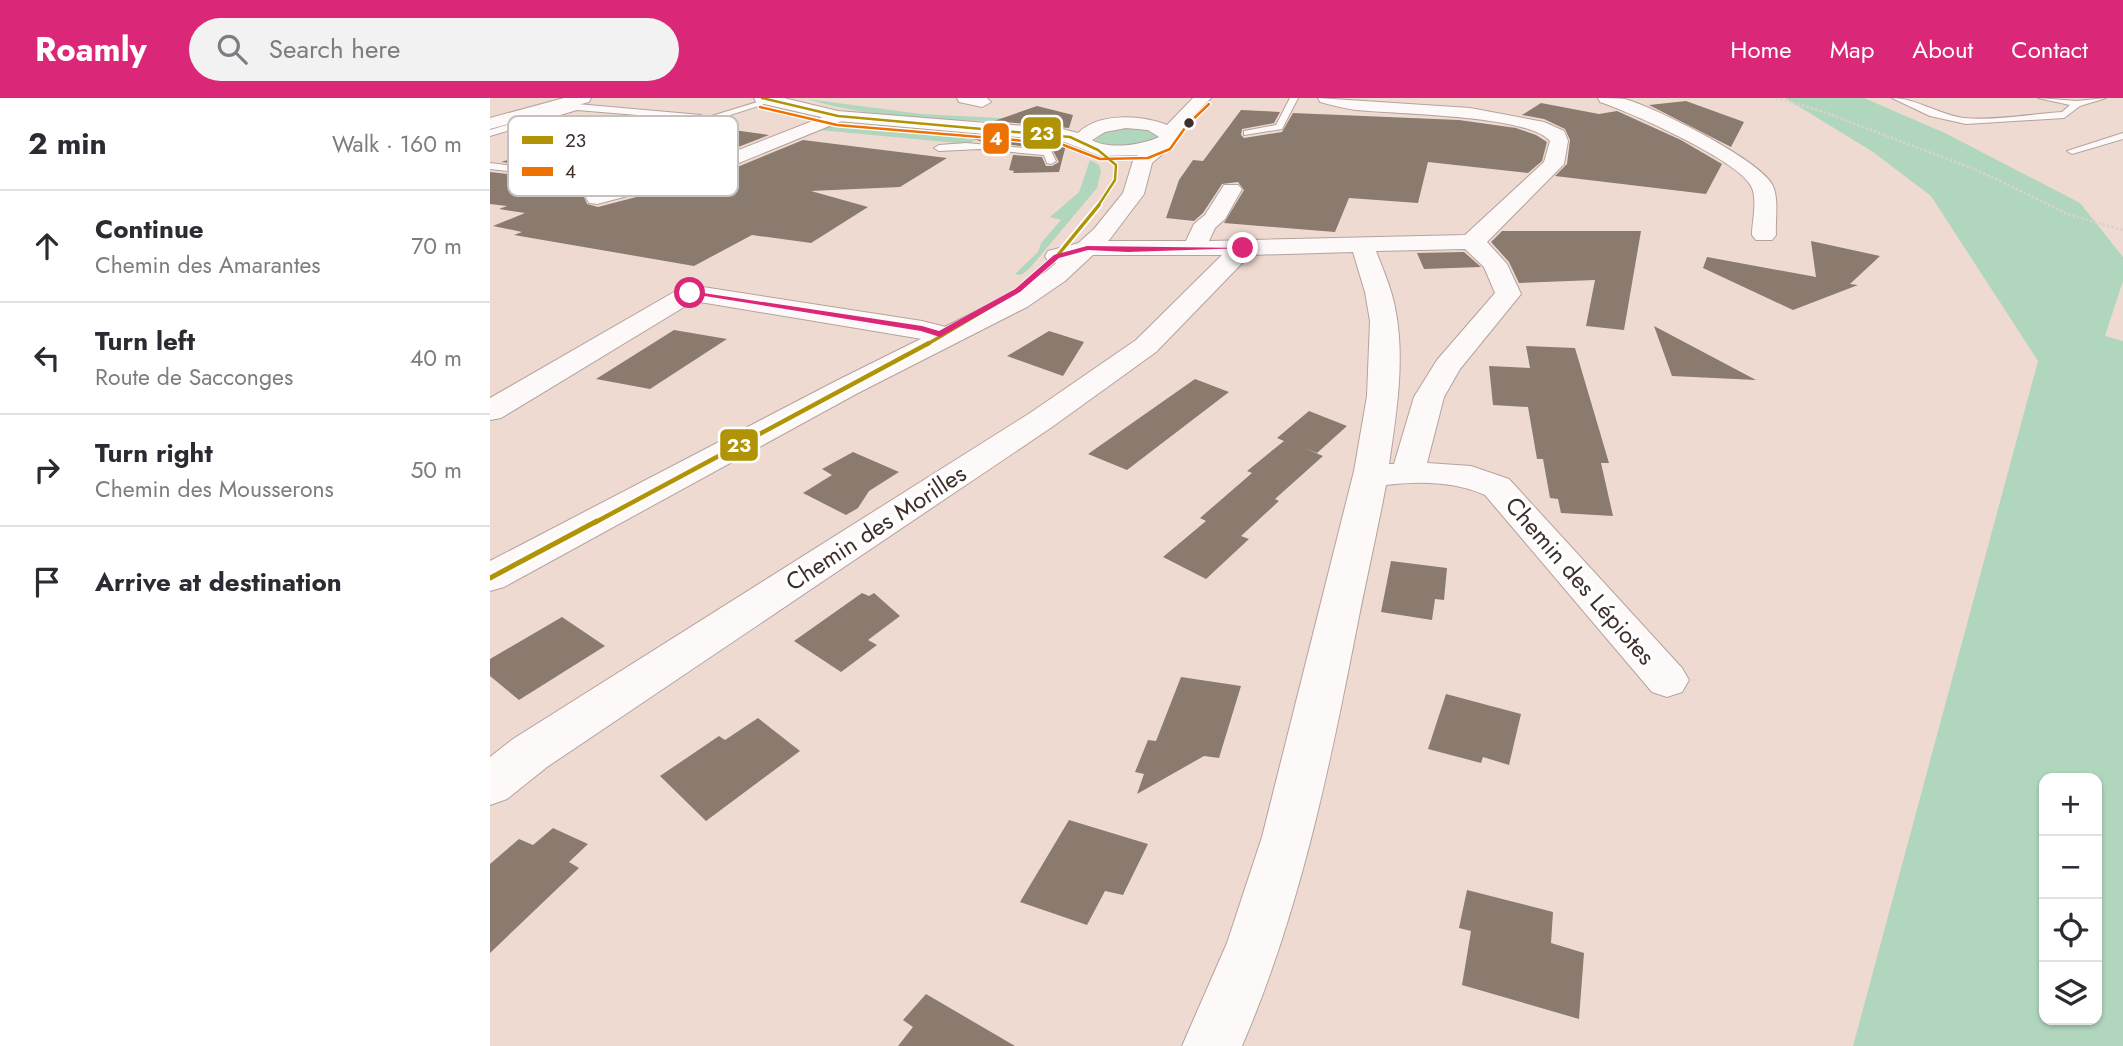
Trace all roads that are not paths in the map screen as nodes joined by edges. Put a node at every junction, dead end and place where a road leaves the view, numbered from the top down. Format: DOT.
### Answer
graph roads {
  1 [pos="583,98"];
  2 [pos="1187,98"];
  3 [pos="1203,98"];
  4 [pos="1294,98"];
  5 [pos="1606,98"];
  6 [pos="1896,98"];
  7 [pos="2042,98"];
  8 [pos="2102,98"];
  9 [pos="766,99"];
  10 [pos="1338,100"];
  11 [pos="633,103"];
  12 [pos="1509,104"];
  13 [pos="2077,104"];
  14 [pos="617,110"];
  15 [pos="519,116"];
  16 [pos="547,116"];
  17 [pos="680,116"];
  18 [pos="720,116"];
  19 [pos="838,116"];
  20 [pos="1490,116"];
  21 [pos="508,119"];
  22 [pos="1134,123"];
  23 [pos="490,124"];
  24 [pos="508,128"];
  25 [pos="1009,129"];
  26 [pos="490,133"];
  27 [pos="1247,133"];
  28 [pos="2123,136"];
  29 [pos="1096,139"];
  30 [pos="1164,140"];
  31 [pos="979,147"];
  32 [pos="939,148"];
  33 [pos="2072,151"];
  34 [pos="738,157"];
  35 [pos="1051,161"];
  36 [pos="490,166"];
  37 [pos="508,168"];
  38 [pos="1231,189"];
  39 [pos="605,196"];
  40 [pos="597,198"];
  41 [pos="1764,235"];
  42 [pos="1082,240"];
  43 [pos="1470,241"];
  44 [pos="1363,244"];
  45 [pos="1243,248"];
  46 [pos="1194,249"];
  47 [pos="940,334"];
  48 [pos="912,353"];
  49 [pos="490,411"];
  50 [pos="1389,474"];
  51 [pos="490,578"];
  52 [pos="1667,680"];
  53 [pos="490,784"];
  54 [pos="1212,1046"];
  1 -- 15 [label="street"];
  2 -- 22 [label="street"];
  3 -- 30 [label="street"];
  4 -- 27 [label="lane"];
  5 -- 41 [label="street"];
  6 -- 13 [label="lane"];
  7 -- 13 [label="lane"];
  8 -- 13 [label="lane"];
  9 -- 18 [label="lane"];
  9 -- 19 [label="street"];
  10 -- 20 [label="street"];
  11 -- 14 [label="lane"];
  12 -- 20 [label="street"];
  14 -- 16 [label="lane"];
  14 -- 17 [label="lane"];
  19 -- 25 [label="street"];
  19 -- 34 [label="street"];
  20 -- 43 [label="street"];
  21 -- 23 [label="street"];
  22 -- 29 [label="street"];
  22 -- 30 [label="street"];
  24 -- 26 [label="lane"];
  25 -- 29 [label="street"];
  25 -- 29 [label="street"];
  25 -- 31 [label="lane"];
  28 -- 33 [label="lane"];
  29 -- 30 [label="street"];
  29 -- 42 [label="street"];
  30 -- 42 [label="street"];
  31 -- 32 [label="lane"];
  31 -- 35 [label="lane"];
  36 -- 37 [label="lane"];
  38 -- 46 [label="street"];
  39 -- 40 [label="street"];
  42 -- 46 [label="street"];
  42 -- 47 [label="street"];
  42 -- 48 [label="street"];
  43 -- 44 [label="street"];
  43 -- 50 [label="street"];
  44 -- 45 [label="street"];
  44 -- 50 [label="street"];
  45 -- 46 [label="street"];
  45 -- 53 [label="street, Chemin des Morilles"];
  47 -- 48 [label="street"];
  47 -- 49 [label="street"];
  48 -- 51 [label="street"];
  50 -- 52 [label="street, Chemin des Lépiotes"];
  50 -- 54 [label="street"];
}
